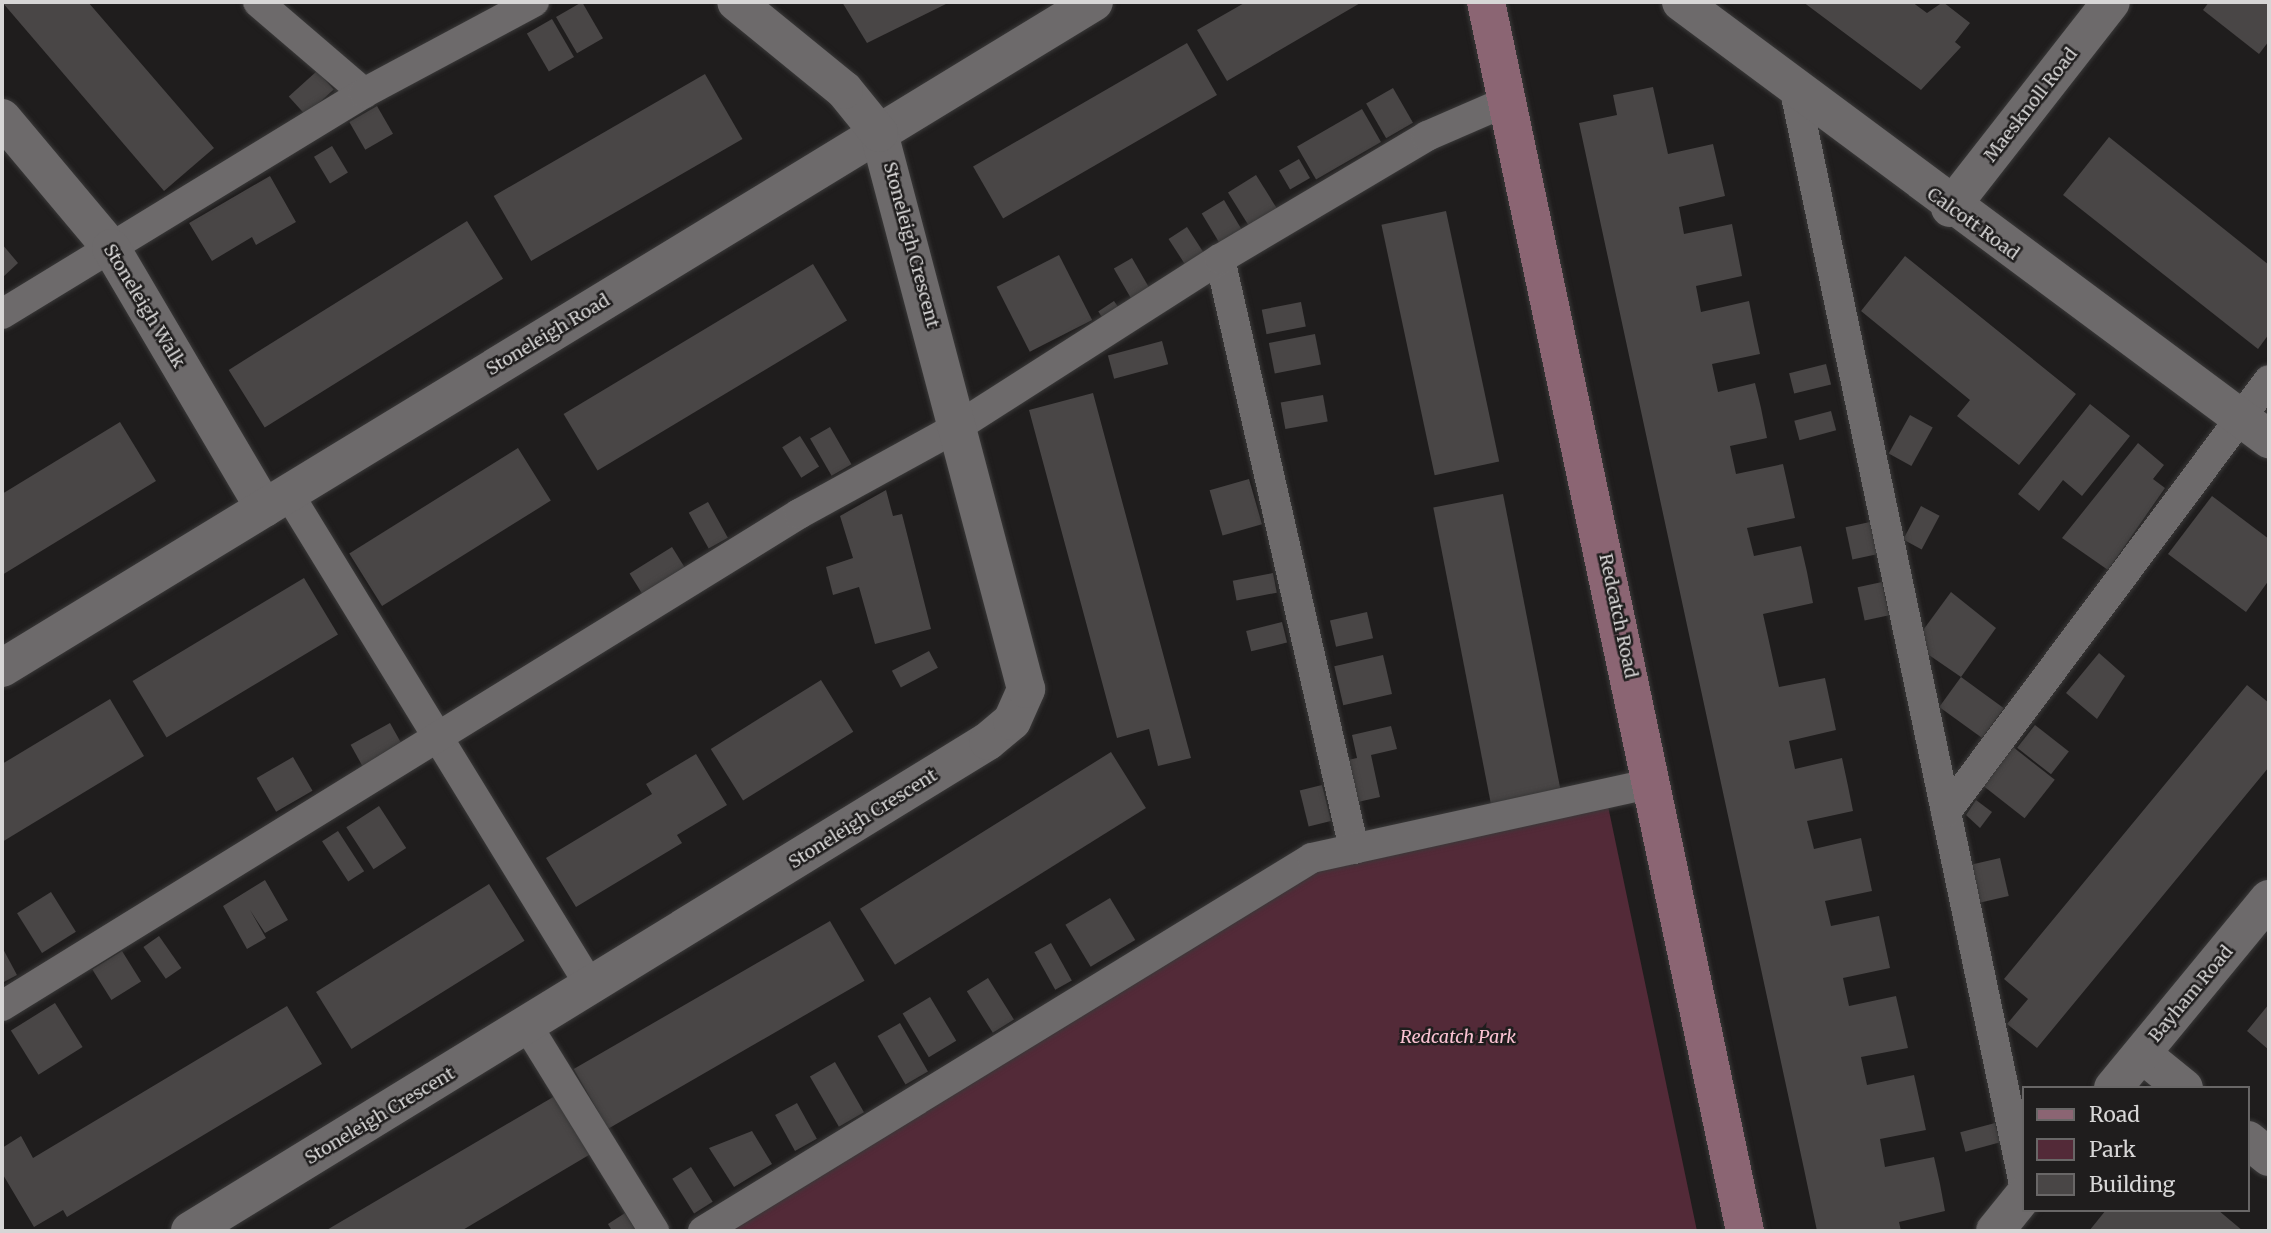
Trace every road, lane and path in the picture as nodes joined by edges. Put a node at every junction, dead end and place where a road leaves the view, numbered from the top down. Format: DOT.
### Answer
graph roads {
  1 [pos="258,2"];
  2 [pos="534,2"];
  3 [pos="736,2"];
  4 [pos="1094,2"];
  5 [pos="1486,2"];
  6 [pos="2111,2"];
  7 [pos="1687,4"];
  8 [pos="1795,91"];
  9 [pos="364,93"];
  10 [pos="1507,102"];
  11 [pos="2,118"];
  12 [pos="879,133"];
  13 [pos="1950,208"];
  14 [pos="111,248"];
  15 [pos="1220,258"];
  16 [pos="2,314"];
  17 [pos="2269,380"];
  18 [pos="2239,417"];
  19 [pos="957,427"];
  20 [pos="2269,439"];
  21 [pos="276,501"];
  22 [pos="2,668"];
  23 [pos="436,735"];
  24 [pos="1653,782"];
  25 [pos="1946,812"];
  26 [pos="1354,849"];
  27 [pos="2269,899"];
  28 [pos="591,987"];
  29 [pos="2,1006"];
  30 [pos="528,1027"];
  31 [pos="2142,1054"];
  32 [pos="2115,1086"];
  33 [pos="2181,1086"];
  34 [pos="2250,1142"];
  35 [pos="2269,1157"];
  36 [pos="2022,1174"];
  37 [pos="2022,1197"];
  38 [pos="190,1231"];
  39 [pos="654,1231"];
  40 [pos="703,1231"];
  41 [pos="1745,1231"];
  42 [pos="1995,1231"];
  1 -- 9 [label="lane"];
  2 -- 9 [label="lane"];
  3 -- 12 [label="street"];
  4 -- 12 [label="street, Stoneleigh Road"];
  5 -- 10 [label="main road, Redcatch Road"];
  6 -- 13 [label="street, Maesknoll Road"];
  7 -- 8 [label="street, Calcott Road"];
  8 -- 13 [label="street, Calcott Road"];
  8 -- 25 [label="lane"];
  9 -- 14 [label="lane"];
  10 -- 15 [label="lane"];
  10 -- 24 [label="main road, Redcatch Road"];
  11 -- 14 [label="street, Stoneleigh Walk"];
  12 -- 19 [label="street, Stoneleigh Crescent"];
  12 -- 21 [label="street, Stoneleigh Road"];
  13 -- 18 [label="street, Calcott Road"];
  14 -- 16 [label="lane"];
  14 -- 21 [label="street, Stoneleigh Walk"];
  15 -- 19 [label="lane"];
  15 -- 26 [label="lane"];
  17 -- 18 [label="lane"];
  18 -- 20 [label="street, Calcott Road"];
  18 -- 25 [label="lane"];
  19 -- 23 [label="lane"];
  19 -- 28 [label="street, Stoneleigh Crescent"];
  21 -- 22 [label="street, Stoneleigh Road"];
  21 -- 23 [label="lane"];
  23 -- 28 [label="lane"];
  23 -- 29 [label="lane"];
  24 -- 26 [label="lane"];
  24 -- 41 [label="main road, Redcatch Road"];
  25 -- 36 [label="lane"];
  26 -- 40 [label="lane"];
  27 -- 31 [label="street, Bayham Road"];
  28 -- 30 [label="street, Stoneleigh Crescent"];
  30 -- 38 [label="street, Stoneleigh Crescent"];
  30 -- 39 [label="lane"];
  31 -- 32 [label="street, Bayham Road"];
  31 -- 33 [label="street"];
  34 -- 35 [label="street"];
  37 -- 42 [label="street"];
}
